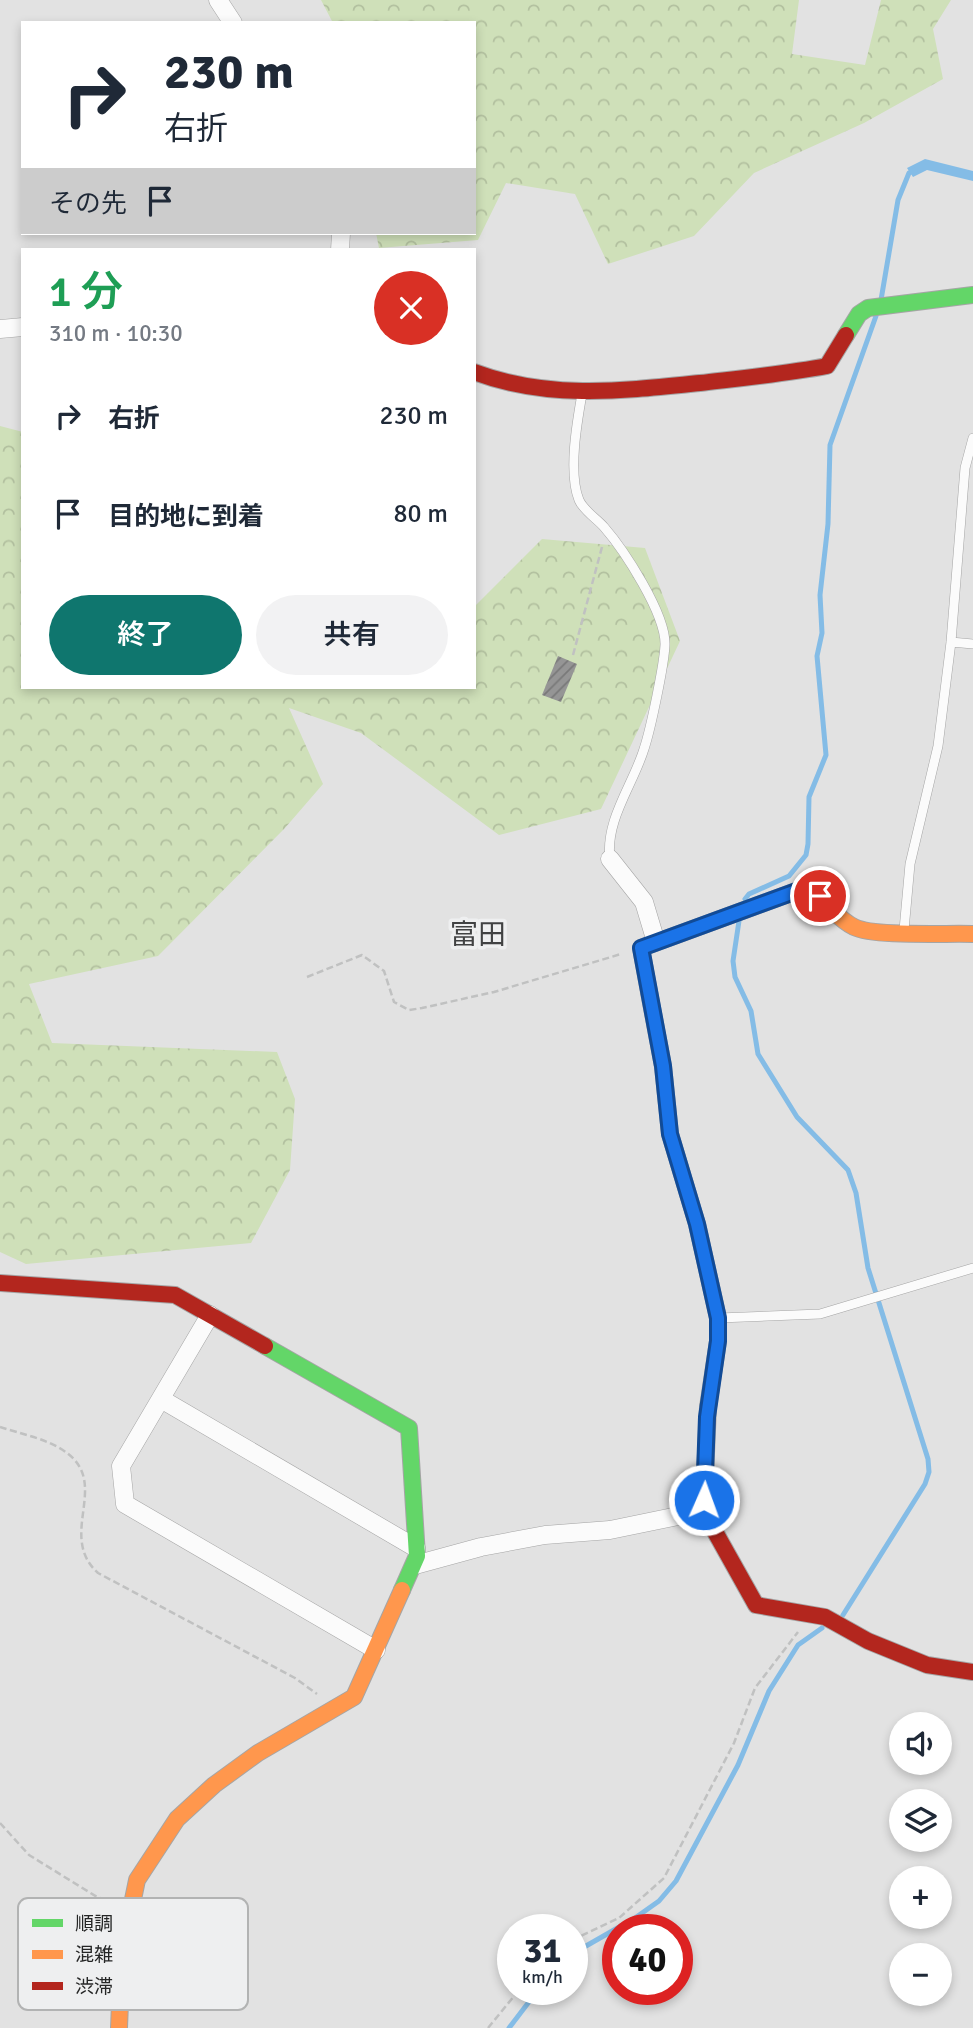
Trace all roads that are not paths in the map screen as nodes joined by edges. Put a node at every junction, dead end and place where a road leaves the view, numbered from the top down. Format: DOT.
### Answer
graph roads {
  1 [pos="218,0"];
  2 [pos="232,21"];
  3 [pos="973,295"];
  4 [pos="21,327"];
  5 [pos="0,329"];
  6 [pos="476,373"];
  7 [pos="582,394"];
  8 [pos="973,438"];
  9 [pos="951,642"];
  10 [pos="973,643"];
  11 [pos="610,859"];
  12 [pos="904,932"];
  13 [pos="973,934"];
  14 [pos="648,945"];
  15 [pos="973,1268"];
  16 [pos="0,1283"];
  17 [pos="210,1315"];
  18 [pos="718,1318"];
  19 [pos="161,1399"];
  20 [pos="707,1510"];
  21 [pos="416,1556"];
  22 [pos="376,1650"];
  23 [pos="973,1672"];
  24 [pos="132,1898"];
  25 [pos="120,2010"];
  26 [pos="119,2028"];
  1 -- 2 [label="street"];
  3 -- 7 [label="street"];
  4 -- 5 [label="street"];
  6 -- 7 [label="street"];
  7 -- 11 [label="lane"];
  8 -- 9 [label="lane"];
  9 -- 10 [label="lane"];
  9 -- 12 [label="lane"];
  11 -- 14 [label="street"];
  12 -- 13 [label="street"];
  12 -- 14 [label="street"];
  14 -- 18 [label="street"];
  15 -- 18 [label="lane"];
  16 -- 17 [label="street"];
  17 -- 19 [label="street"];
  17 -- 21 [label="street"];
  18 -- 20 [label="street"];
  19 -- 21 [label="street"];
  19 -- 22 [label="street"];
  20 -- 21 [label="street"];
  20 -- 23 [label="street"];
  21 -- 22 [label="street"];
  22 -- 24 [label="street"];
  25 -- 26 [label="street"];
}
